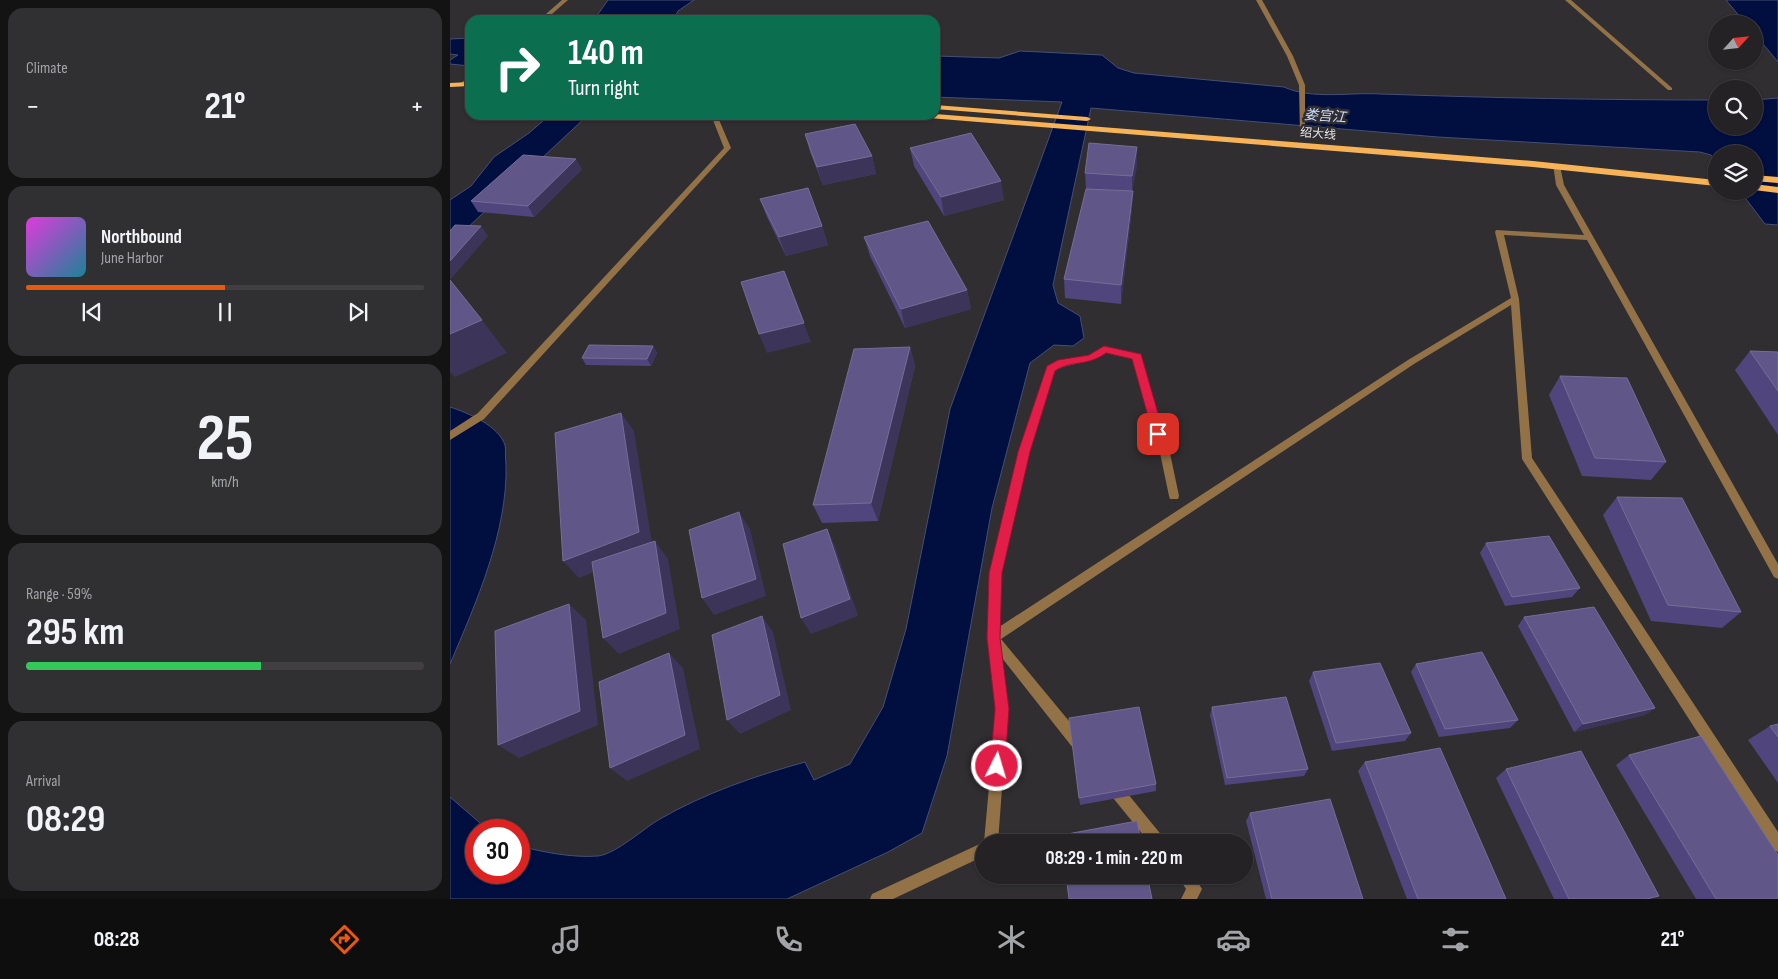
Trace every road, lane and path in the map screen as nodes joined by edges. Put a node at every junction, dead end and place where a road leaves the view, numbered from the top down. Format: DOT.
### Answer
graph roads {
  1 [pos="565,0"];
  2 [pos="1259,0"];
  3 [pos="1568,0"];
  4 [pos="548,15"];
  5 [pos="465,84"];
  6 [pos="450,85"];
  7 [pos="1670,89"];
  8 [pos="450,91"];
  9 [pos="465,91"];
  10 [pos="940,107"];
  11 [pos="940,117"];
  12 [pos="716,120"];
  13 [pos="1091,123"];
  14 [pos="1303,136"];
  15 [pos="1556,166"];
  16 [pos="1708,175"];
  17 [pos="1763,179"];
  18 [pos="1778,180"];
  19 [pos="1708,182"];
  20 [pos="1763,188"];
  21 [pos="1778,190"];
  22 [pos="1590,238"];
  23 [pos="1515,299"];
  24 [pos="450,436"];
  25 [pos="1174,496"];
  26 [pos="1778,574"];
  27 [pos="994,638"];
  28 [pos="1085,751"];
  29 [pos="1109,782"];
  30 [pos="992,834"];
  31 [pos="1151,834"];
  32 [pos="1778,845"];
  33 [pos="975,853"];
  34 [pos="1191,884"];
  35 [pos="877,899"];
  36 [pos="1188,899"];
  1 -- 4 [label="street"];
  2 -- 14 [label="street"];
  3 -- 7 [label="street"];
  5 -- 6 [label="main road"];
  8 -- 9 [label="main road"];
  10 -- 13 [label="main road, 绍大线"];
  11 -- 13 [label="main road, 绍大线"];
  12 -- 24 [label="street"];
  13 -- 14 [label="main road, 绍大线"];
  13 -- 15 [label="main road, 绍大线"];
  14 -- 16 [label="main road, 绍大线"];
  15 -- 19 [label="main road, 绍大线"];
  15 -- 22 [label="street"];
  17 -- 18 [label="main road"];
  20 -- 21 [label="main road"];
  22 -- 23 [label="street"];
  22 -- 26 [label="street"];
  23 -- 27 [label="street"];
  23 -- 32 [label="street"];
  25 -- 27 [label="street"];
  27 -- 28 [label="street"];
  27 -- 30 [label="street"];
  29 -- 31 [label="street"];
  33 -- 35 [label="street"];
  34 -- 36 [label="street"];
}
